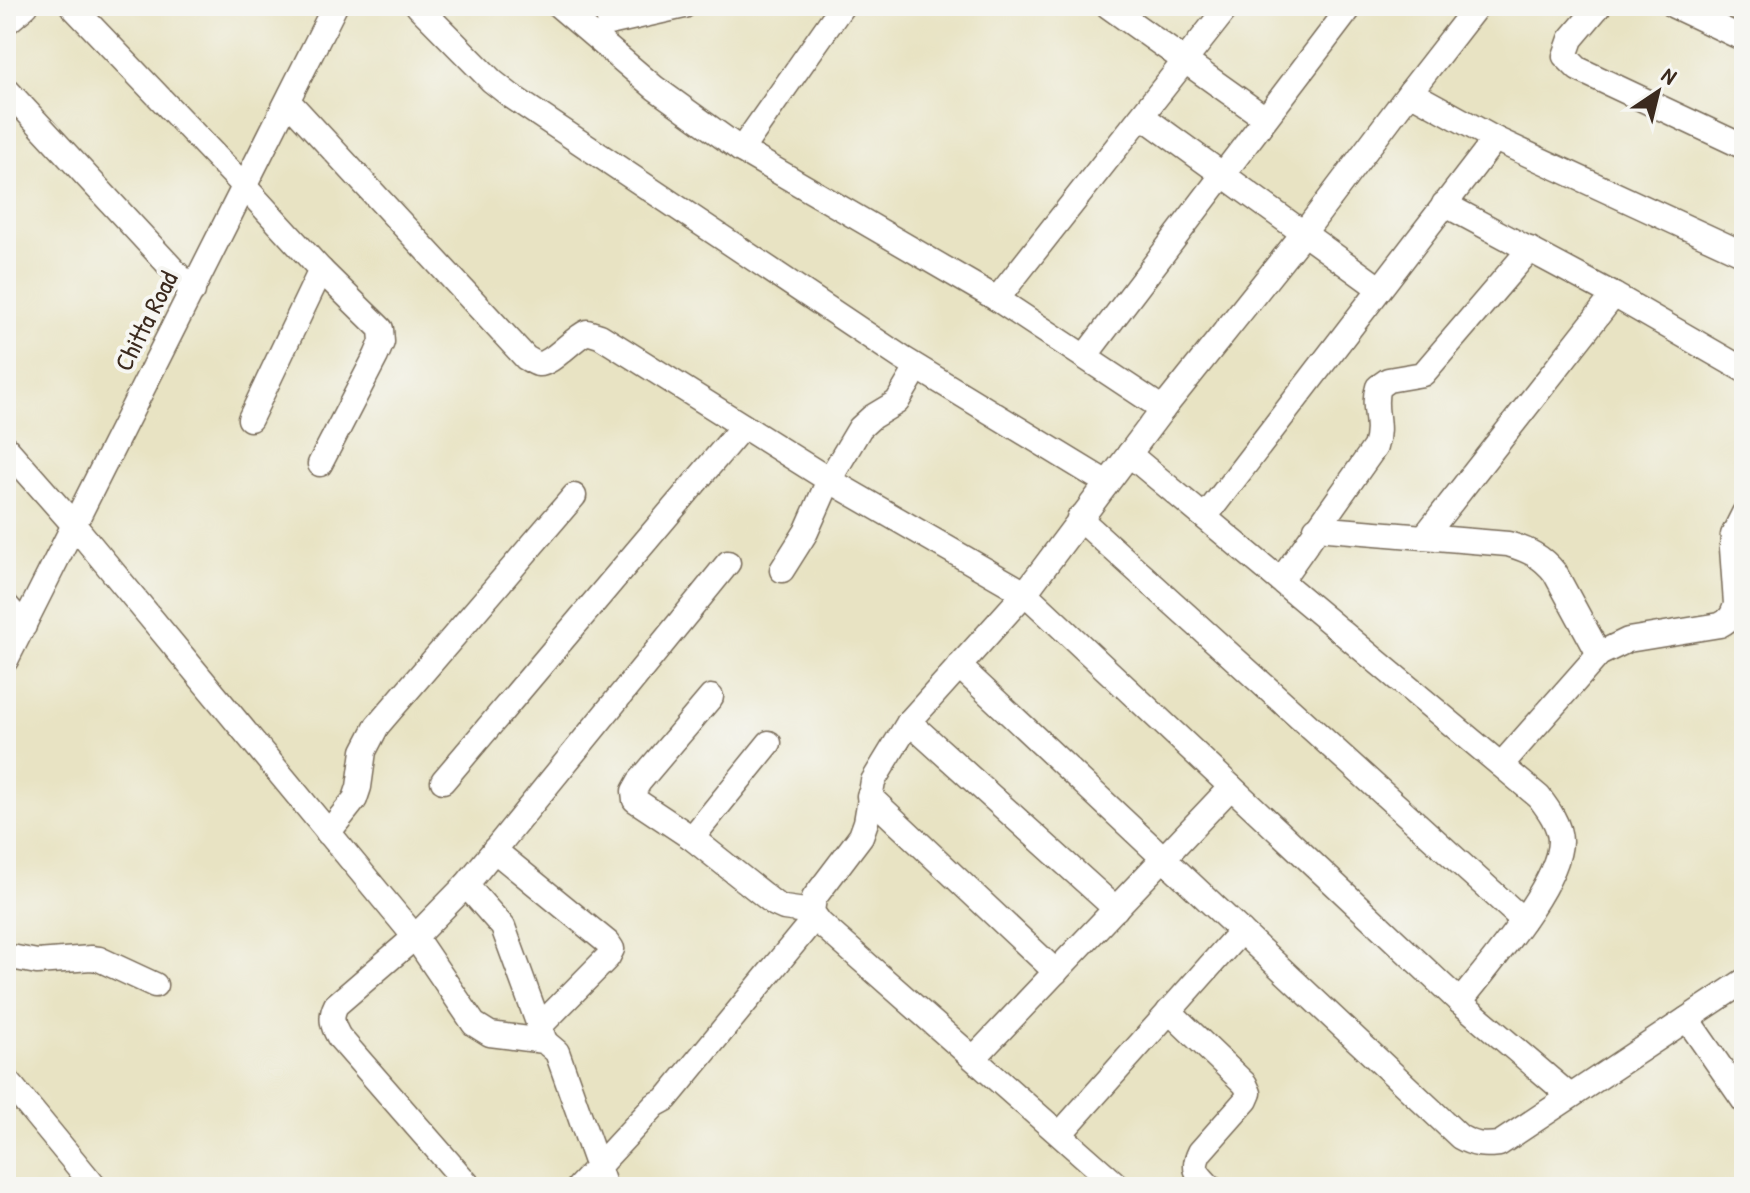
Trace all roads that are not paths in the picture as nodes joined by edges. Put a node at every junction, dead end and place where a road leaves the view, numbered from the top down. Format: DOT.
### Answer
graph roads {
  1 [pos="26,6"];
  2 [pos="72,6"];
  3 [pos="335,6"];
  4 [pos="418,6"];
  5 [pos="559,6"];
  6 [pos="684,6"];
  7 [pos="842,6"];
  8 [pos="1108,6"];
  9 [pos="1228,6"];
  10 [pos="1351,6"];
  11 [pos="1477,6"];
  12 [pos="1599,6"];
  13 [pos="1674,6"];
  14 [pos="6,23"];
  15 [pos="609,23"];
  16 [pos="1744,39"];
  17 [pos="1184,61"];
  18 [pos="6,89"];
  19 [pos="1410,92"];
  20 [pos="288,101"];
  21 [pos="1142,116"];
  22 [pos="1265,118"];
  23 [pos="1495,139"];
  24 [pos="1744,147"];
  25 [pos="741,150"];
  26 [pos="1225,174"];
  27 [pos="245,187"];
  28 [pos="1444,204"];
  29 [pos="1303,234"];
  30 [pos="1530,249"];
  31 [pos="1744,254"];
  32 [pos="321,270"];
  33 [pos="1379,288"];
  34 [pos="193,291"];
  35 [pos="1614,295"];
  36 [pos="997,299"];
  37 [pos="1085,356"];
  38 [pos="917,368"];
  39 [pos="1744,370"];
  40 [pos="1163,409"];
  41 [pos="250,419"];
  42 [pos="743,426"];
  43 [pos="6,448"];
  44 [pos="1129,454"];
  45 [pos="320,464"];
  46 [pos="829,480"];
  47 [pos="1107,483"];
  48 [pos="574,496"];
  49 [pos="1744,513"];
  50 [pos="1205,517"];
  51 [pos="1079,518"];
  52 [pos="74,525"];
  53 [pos="1316,528"];
  54 [pos="1424,537"];
  55 [pos="728,563"];
  56 [pos="782,570"];
  57 [pos="1281,580"];
  58 [pos="1025,593"];
  59 [pos="6,605"];
  60 [pos="24,626"];
  61 [pos="1599,654"];
  62 [pos="6,660"];
  63 [pos="959,666"];
  64 [pos="711,697"];
  65 [pos="909,722"];
  66 [pos="769,743"];
  67 [pos="1501,765"];
  68 [pos="443,781"];
  69 [pos="1231,787"];
  70 [pos="869,796"];
  71 [pos="328,833"];
  72 [pos="692,838"];
  73 [pos="494,850"];
  74 [pos="1164,858"];
  75 [pos="466,885"];
  76 [pos="1116,909"];
  77 [pos="812,912"];
  78 [pos="1523,920"];
  79 [pos="1241,931"];
  80 [pos="415,937"];
  81 [pos="6,956"];
  82 [pos="1056,972"];
  83 [pos="1744,981"];
  84 [pos="155,985"];
  85 [pos="1460,1002"];
  86 [pos="1169,1011"];
  87 [pos="1687,1019"];
  88 [pos="542,1034"];
  89 [pos="974,1058"];
  90 [pos="6,1079"];
  91 [pos="1741,1090"];
  92 [pos="1570,1096"];
  93 [pos="1060,1134"];
  94 [pos="602,1177"];
  95 [pos="95,1187"];
  96 [pos="470,1187"];
  97 [pos="579,1187"];
  98 [pos="1119,1187"];
  99 [pos="1210,1187"];
  1 -- 14 [label="street"];
  2 -- 27 [label="street"];
  3 -- 20 [label="street, Chitta Road"];
  4 -- 38 [label="street"];
  5 -- 15 [label="street"];
  6 -- 15 [label="street"];
  7 -- 25 [label="street"];
  8 -- 17 [label="street"];
  9 -- 17 [label="street"];
  10 -- 22 [label="street"];
  11 -- 19 [label="street"];
  12 -- 24 [label="street"];
  13 -- 16 [label="street"];
  15 -- 25 [label="street"];
  17 -- 21 [label="street"];
  17 -- 22 [label="street"];
  18 -- 34 [label="street"];
  19 -- 23 [label="street"];
  19 -- 29 [label="street"];
  20 -- 27 [label="street, Chitta Road"];
  20 -- 42 [label="street"];
  21 -- 26 [label="street"];
  21 -- 36 [label="street"];
  22 -- 26 [label="street"];
  23 -- 28 [label="street"];
  23 -- 31 [label="street"];
  25 -- 36 [label="street"];
  26 -- 29 [label="street"];
  26 -- 37 [label="street"];
  27 -- 32 [label="street"];
  27 -- 34 [label="street, Chitta Road"];
  28 -- 30 [label="street"];
  28 -- 33 [label="street"];
  29 -- 33 [label="street"];
  29 -- 40 [label="street"];
  30 -- 35 [label="street"];
  30 -- 53 [label="street"];
  32 -- 41 [label="street"];
  32 -- 45 [label="street"];
  33 -- 50 [label="street"];
  34 -- 52 [label="street, Chitta Road"];
  35 -- 39 [label="street"];
  35 -- 54 [label="street"];
  36 -- 37 [label="street"];
  37 -- 40 [label="street"];
  38 -- 46 [label="street"];
  38 -- 47 [label="street"];
  40 -- 44 [label="street"];
  42 -- 46 [label="street"];
  42 -- 68 [label="street"];
  43 -- 52 [label="street"];
  44 -- 47 [label="street"];
  44 -- 50 [label="street"];
  46 -- 56 [label="street"];
  46 -- 58 [label="street"];
  47 -- 51 [label="street"];
  48 -- 71 [label="street"];
  49 -- 61 [label="street"];
  50 -- 57 [label="street"];
  51 -- 58 [label="street"];
  51 -- 78 [label="street"];
  52 -- 60 [label="street, Chitta Road"];
  52 -- 71 [label="street"];
  53 -- 54 [label="street"];
  53 -- 57 [label="street"];
  54 -- 61 [label="street"];
  55 -- 73 [label="street"];
  57 -- 67 [label="street"];
  58 -- 63 [label="street"];
  58 -- 69 [label="street"];
  59 -- 60 [label="street"];
  60 -- 62 [label="street, Chitta Road"];
  61 -- 67 [label="street"];
  63 -- 65 [label="street"];
  63 -- 74 [label="street"];
  64 -- 72 [label="street"];
  65 -- 70 [label="street"];
  65 -- 76 [label="street"];
  66 -- 72 [label="street"];
  67 -- 78 [label="street"];
  69 -- 74 [label="street"];
  69 -- 85 [label="street"];
  70 -- 77 [label="street"];
  70 -- 82 [label="street"];
  71 -- 80 [label="street"];
  72 -- 77 [label="street"];
  73 -- 75 [label="street"];
  73 -- 88 [label="street"];
  74 -- 76 [label="street"];
  74 -- 79 [label="street"];
  75 -- 80 [label="street"];
  75 -- 88 [label="street"];
  76 -- 82 [label="street"];
  77 -- 89 [label="street"];
  77 -- 94 [label="street"];
  78 -- 85 [label="street"];
  79 -- 86 [label="street"];
  79 -- 92 [label="street"];
  80 -- 88 [label="street"];
  80 -- 96 [label="street"];
  81 -- 84 [label="street"];
  82 -- 89 [label="street"];
  83 -- 87 [label="street"];
  85 -- 92 [label="street"];
  86 -- 93 [label="street"];
  86 -- 99 [label="street"];
  87 -- 91 [label="street"];
  87 -- 92 [label="street"];
  88 -- 94 [label="street"];
  89 -- 93 [label="street"];
  90 -- 95 [label="street"];
  93 -- 98 [label="street"];
  94 -- 97 [label="street"];
}
